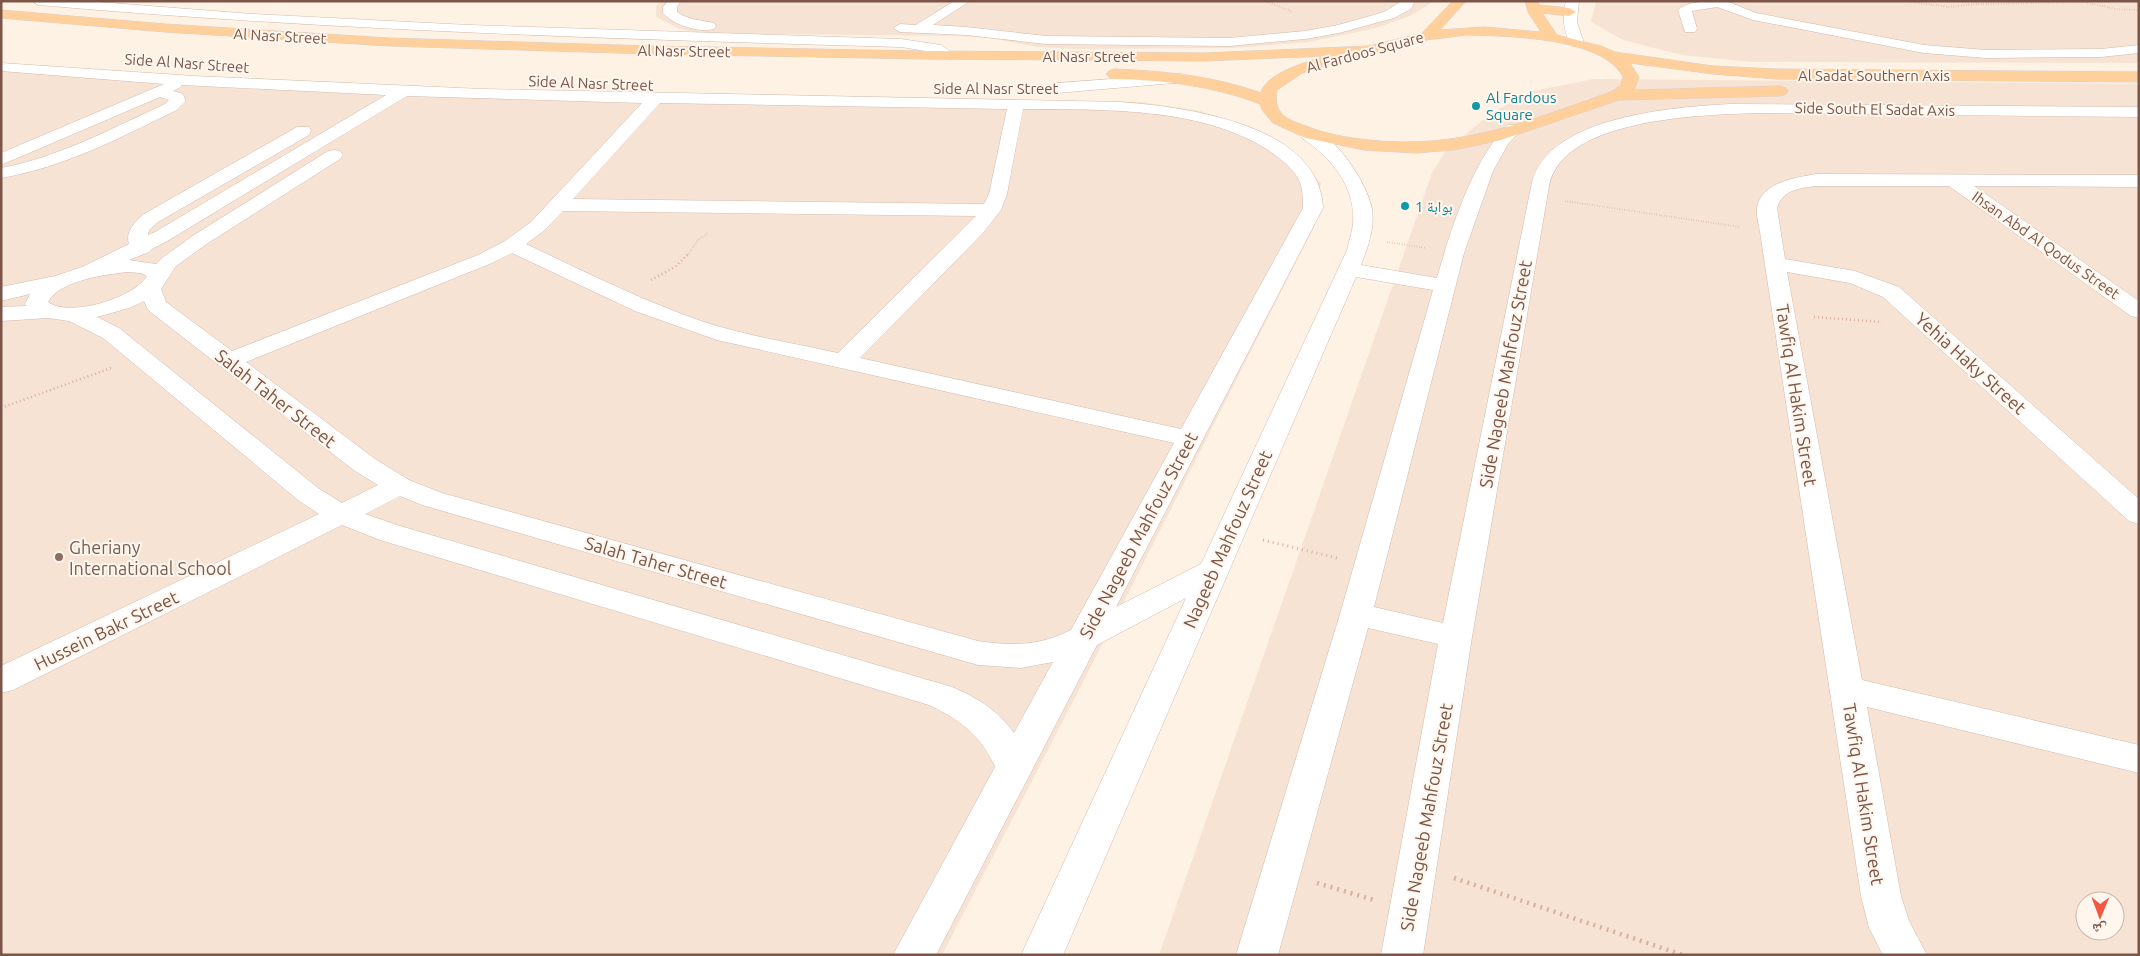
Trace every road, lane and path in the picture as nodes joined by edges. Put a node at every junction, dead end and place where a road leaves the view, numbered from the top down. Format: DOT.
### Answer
graph roads {
  1 [pos="38,1"];
  2 [pos="675,1"];
  3 [pos="964,1"];
  4 [pos="1409,1"];
  5 [pos="1460,1"];
  6 [pos="1904,1"];
  7 [pos="1715,2"];
  8 [pos="2085,2"];
  9 [pos="1532,5"];
  10 [pos="1571,6"];
  11 [pos="2138,10"];
  12 [pos="1,14"];
  13 [pos="918,28"];
  14 [pos="1690,29"];
  15 [pos="1427,36"];
  16 [pos="1552,38"];
  17 [pos="814,40"];
  18 [pos="1577,43"];
  19 [pos="2139,49"];
  20 [pos="1368,50"];
  21 [pos="949,56"];
  22 [pos="1000,56"];
  23 [pos="1611,56"];
  24 [pos="1204,57"];
  25 [pos="1,67"];
  26 [pos="1695,67"];
  27 [pos="1061,73"];
  28 [pos="2139,77"];
  29 [pos="1181,79"];
  30 [pos="185,81"];
  31 [pos="406,84"];
  32 [pos="892,88"];
  33 [pos="1041,88"];
  34 [pos="1791,91"];
  35 [pos="159,92"];
  36 [pos="433,92"];
  37 [pos="1732,92"];
  38 [pos="1617,95"];
  39 [pos="655,99"];
  40 [pos="1267,100"];
  41 [pos="1016,104"];
  42 [pos="2139,112"];
  43 [pos="368,113"];
  44 [pos="385,122"];
  45 [pos="1613,126"];
  46 [pos="1514,129"];
  47 [pos="1308,134"];
  48 [pos="329,136"];
  49 [pos="361,138"];
  50 [pos="345,148"];
  51 [pos="1,160"];
  52 [pos="1,173"];
  53 [pos="1952,180"];
  54 [pos="2138,181"];
  55 [pos="1538,197"];
  56 [pos="557,205"];
  57 [pos="745,207"];
  58 [pos="991,210"];
  59 [pos="1770,232"];
  60 [pos="1360,238"];
  61 [pos="512,246"];
  62 [pos="142,248"];
  63 [pos="1454,253"];
  64 [pos="1776,264"];
  65 [pos="1348,269"];
  66 [pos="90,272"];
  67 [pos="65,280"];
  68 [pos="154,282"];
  69 [pos="1446,286"];
  70 [pos="1,294"];
  71 [pos="620,296"];
  72 [pos="2139,311"];
  73 [pos="60,313"];
  74 [pos="1,314"];
  75 [pos="1784,315"];
  76 [pos="1930,326"];
  77 [pos="140,357"];
  78 [pos="229,361"];
  79 [pos="842,362"];
  80 [pos="1,408"];
  81 [pos="1190,439"];
  82 [pos="399,486"];
  83 [pos="2139,514"];
  84 [pos="341,515"];
  85 [pos="1230,532"];
  86 [pos="1369,566"];
  87 [pos="1213,571"];
  88 [pos="1356,614"];
  89 [pos="1085,635"];
  90 [pos="1456,637"];
  91 [pos="1,681"];
  92 [pos="1846,689"];
  93 [pos="2139,759"];
  94 [pos="1014,768"];
  95 [pos="1418,866"];
  96 [pos="1281,872"];
  97 [pos="1410,911"];
  98 [pos="914,955"];
  99 [pos="1042,955"];
  100 [pos="1257,955"];
  101 [pos="1402,955"];
  102 [pos="1684,955"];
  103 [pos="1906,955"];
  1 -- 17 [label="street, Side Al Nasr Street"];
  2 -- 17 [label="street"];
  3 -- 13 [label="street"];
  4 -- 13 [label="street"];
  5 -- 15 [label="main road"];
  6 -- 8 [label="path"];
  7 -- 14 [label="street"];
  7 -- 19 [label="street"];
  8 -- 11 [label="path"];
  9 -- 10 [label="main road"];
  9 -- 16 [label="main road"];
  10 -- 18 [label="street"];
  12 -- 21 [label="main road, Al Nasr Street"];
  13 -- 22 [label="street"];
  15 -- 16 [label="main road, Al Fardoos Square"];
  15 -- 20 [label="main road, Al Fardoos Square"];
  16 -- 18 [label="main road, Al Fardoos Square"];
  17 -- 21 [label="street, Side Al Nasr Street"];
  18 -- 23 [label="main road, Al Fardoos Square"];
  20 -- 24 [label="main road, Al Nasr Street"];
  20 -- 40 [label="main road, Al Fardoos Square"];
  21 -- 22 [label="main road, Al Nasr Street"];
  22 -- 24 [label="main road, Al Nasr Street"];
  23 -- 26 [label="main road, Al Sadat Southern Axis"];
  23 -- 38 [label="main road, Al Fardoos Square"];
  24 -- 29 [label="main road"];
  25 -- 30 [label="street"];
  26 -- 28 [label="main road, Al Sadat Southern Axis"];
  26 -- 37 [label="main road"];
  27 -- 29 [label="main road, Al Nasr Street"];
  29 -- 33 [label="street, Side Al Nasr Street"];
  29 -- 40 [label="main road, Al Nasr Street"];
  30 -- 31 [label="street"];
  30 -- 35 [label="street"];
  31 -- 32 [label="street, Side Al Nasr Street"];
  31 -- 36 [label="street, Side Nageeb Mahfouz Street"];
  31 -- 43 [label="street"];
  34 -- 37 [label="main road, Al Sadat Southern Axis"];
  35 -- 51 [label="street"];
  35 -- 52 [label="street"];
  36 -- 39 [label="street, Side Nageeb Mahfouz Street"];
  36 -- 44 [label="street"];
  37 -- 38 [label="main road, Al Sadat Southern Axis"];
  38 -- 46 [label="main road"];
  39 -- 41 [label="street, Side Nageeb Mahfouz Street"];
  39 -- 56 [label="street"];
  40 -- 47 [label="main road"];
  41 -- 58 [label="street"];
  41 -- 81 [label="street, Side Nageeb Mahfouz Street"];
  42 -- 45 [label="street, Side South El Sadat Axis"];
  43 -- 48 [label="street"];
  43 -- 62 [label="street"];
  45 -- 55 [label="street, Side Nageeb Mahfouz Street"];
  46 -- 47 [label="main road"];
  46 -- 63 [label="street"];
  47 -- 60 [label="street, Nageeb Mahfouz Street"];
  48 -- 49 [label="street"];
  48 -- 62 [label="street"];
  50 -- 68 [label="street"];
  53 -- 54 [label="street, Tawfiq Al Hakim Street"];
  53 -- 59 [label="street, Tawfiq Al Hakim Street"];
  53 -- 72 [label="street, Ihsan Abd Al Qodus Street"];
  55 -- 59 [label="path"];
  55 -- 90 [label="street, Side Nageeb Mahfouz Street"];
  56 -- 57 [label="street"];
  56 -- 61 [label="street"];
  57 -- 58 [label="street"];
  57 -- 71 [label="path"];
  58 -- 79 [label="street"];
  59 -- 64 [label="street, Tawfiq Al Hakim Street"];
  60 -- 63 [label="path"];
  60 -- 65 [label="street, Nageeb Mahfouz Street"];
  61 -- 71 [label="street"];
  61 -- 78 [label="street"];
  62 -- 66 [label="street"];
  63 -- 69 [label="street"];
  64 -- 75 [label="street, Tawfiq Al Hakim Street"];
  64 -- 76 [label="street, Yehia Haky Street"];
  65 -- 69 [label="street"];
  65 -- 85 [label="street, Nageeb Mahfouz Street"];
  66 -- 67 [label="street"];
  66 -- 68 [label="street"];
  67 -- 70 [label="street"];
  67 -- 73 [label="street"];
  68 -- 73 [label="street"];
  68 -- 78 [label="street, Salah Taher Street"];
  69 -- 86 [label="street"];
  71 -- 79 [label="street"];
  73 -- 74 [label="street"];
  73 -- 77 [label="street"];
  75 -- 76 [label="path"];
  75 -- 92 [label="street, Tawfiq Al Hakim Street"];
  76 -- 83 [label="street, Yehia Haky Street"];
  77 -- 80 [label="path"];
  77 -- 84 [label="street"];
  78 -- 82 [label="street, Salah Taher Street"];
  79 -- 81 [label="street"];
  81 -- 89 [label="street, Side Nageeb Mahfouz Street"];
  82 -- 84 [label="street, Hussein Bakr Street"];
  82 -- 89 [label="street, Salah Taher Street"];
  84 -- 91 [label="street, Hussein Bakr Street"];
  84 -- 94 [label="street"];
  85 -- 86 [label="path"];
  85 -- 87 [label="street, Nageeb Mahfouz Street"];
  86 -- 88 [label="street"];
  87 -- 89 [label="street, Salah Taher Street"];
  87 -- 99 [label="street, Nageeb Mahfouz Street"];
  88 -- 90 [label="street"];
  88 -- 96 [label="street"];
  89 -- 94 [label="street, Side Nageeb Mahfouz Street"];
  90 -- 95 [label="street, Side Nageeb Mahfouz Street"];
  92 -- 93 [label="street"];
  92 -- 103 [label="street, Tawfiq Al Hakim Street"];
  94 -- 98 [label="street, Side Nageeb Mahfouz Street"];
  95 -- 97 [label="street, Side Nageeb Mahfouz Street"];
  95 -- 102 [label="path"];
  96 -- 97 [label="path"];
  96 -- 100 [label="street"];
  97 -- 101 [label="street, Side Nageeb Mahfouz Street"];
}
